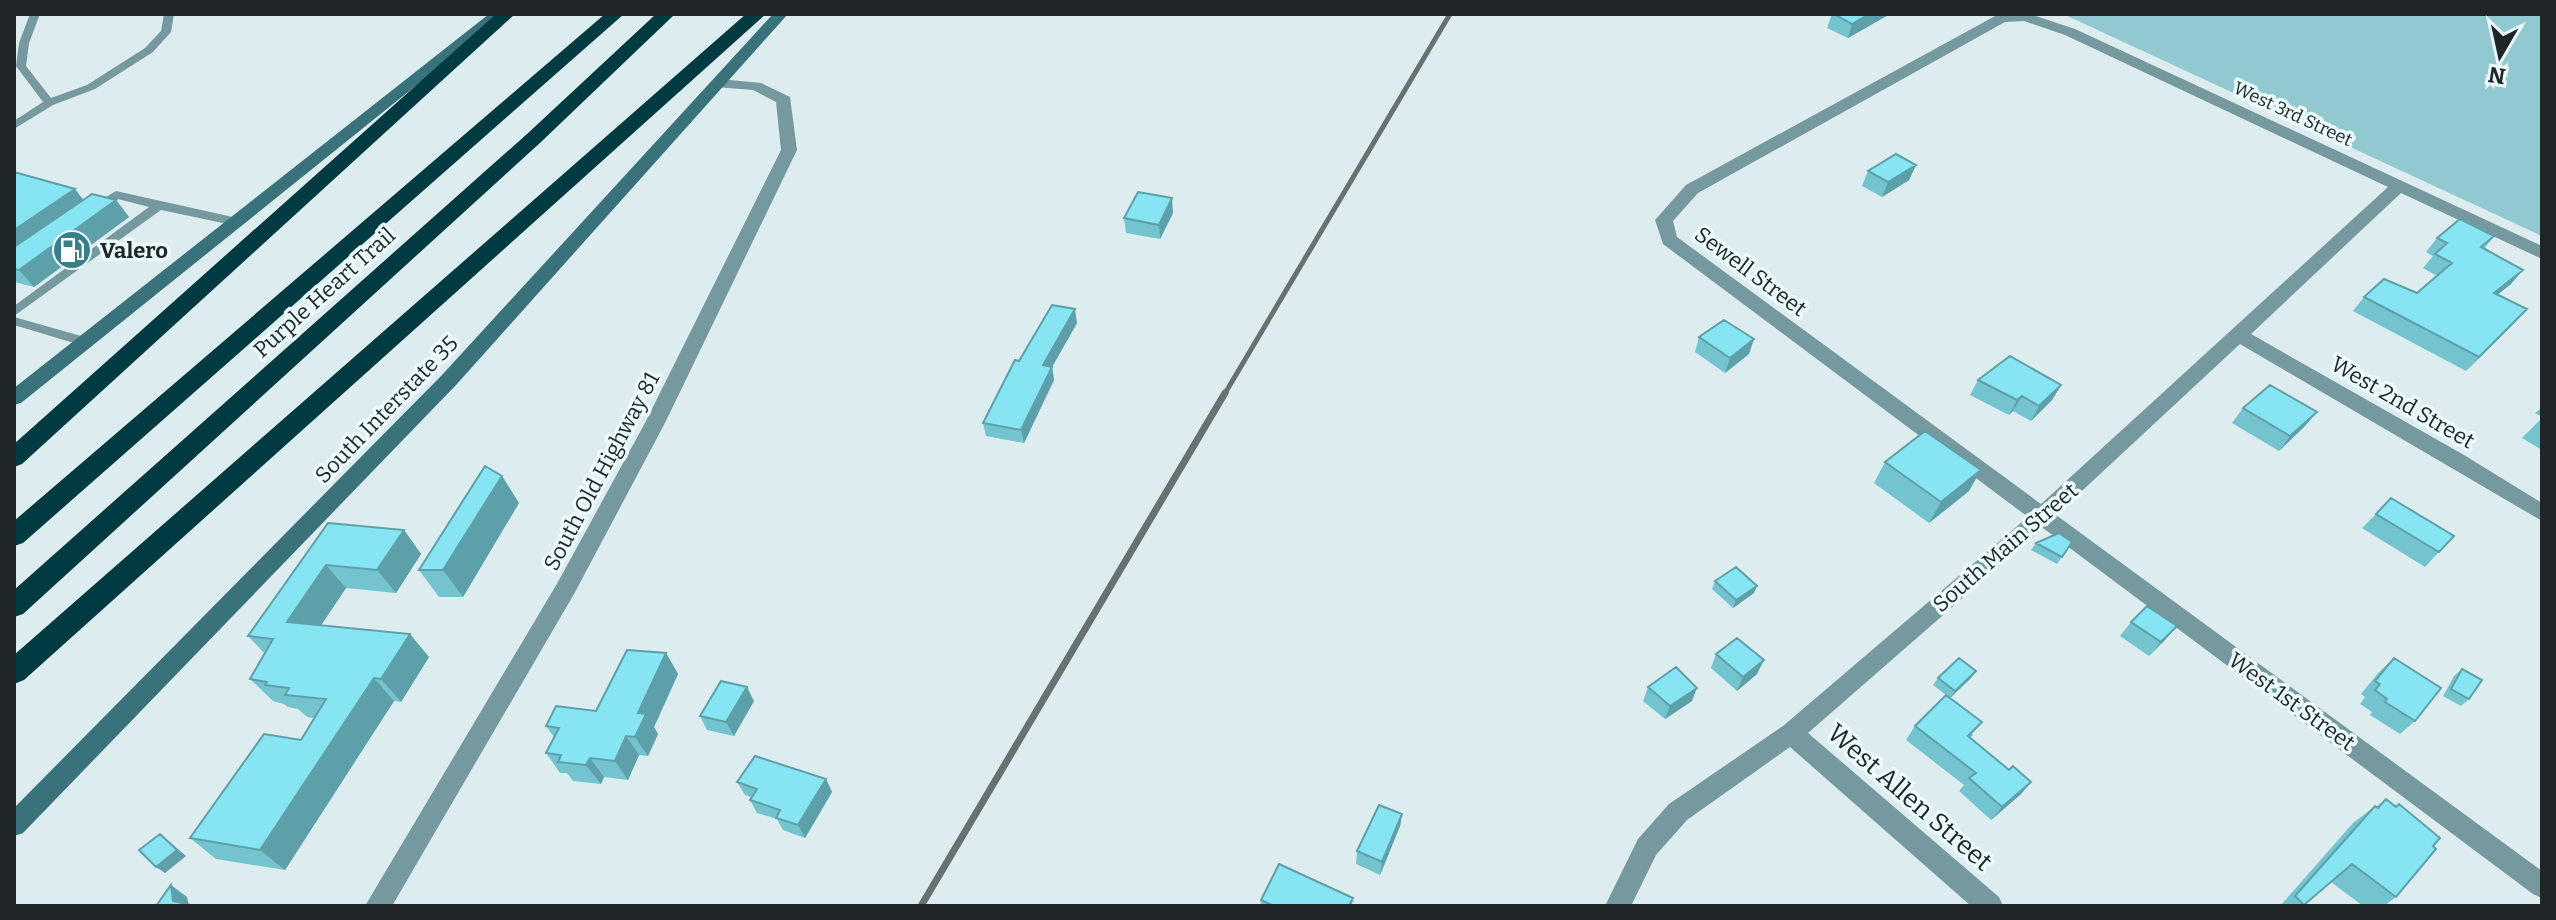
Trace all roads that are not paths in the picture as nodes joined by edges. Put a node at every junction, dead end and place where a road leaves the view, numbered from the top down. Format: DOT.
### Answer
graph roads {
  1 [pos="35,14"];
  2 [pos="169,14"];
  3 [pos="498,14"];
  4 [pos="506,14"];
  5 [pos="615,14"];
  6 [pos="666,14"];
  7 [pos="757,14"];
  8 [pos="781,14"];
  9 [pos="2025,17"];
  10 [pos="19,44"];
  11 [pos="720,84"];
  12 [pos="49,103"];
  13 [pos="14,126"];
  14 [pos="2399,186"];
  15 [pos="159,206"];
  16 [pos="91,213"];
  17 [pos="237,222"];
  18 [pos="2542,253"];
  19 [pos="14,312"];
  20 [pos="14,321"];
  21 [pos="2239,335"];
  22 [pos="87,342"];
  23 [pos="16,396"];
  24 [pos="14,458"];
  25 [pos="2542,513"];
  26 [pos="2041,517"];
  27 [pos="14,536"];
  28 [pos="14,606"];
  29 [pos="14,672"];
  30 [pos="1791,733"];
  31 [pos="14,825"];
  32 [pos="2542,886"];
  33 [pos="378,906"];
  34 [pos="1618,906"];
  35 [pos="1990,906"];
  1 -- 10 [label="lane"];
  2 -- 12 [label="lane"];
  3 -- 17 [label="main road"];
  4 -- 24 [label="highway"];
  5 -- 27 [label="highway, Purple Heart Trail"];
  6 -- 28 [label="highway, Purple Heart Trail"];
  7 -- 29 [label="highway"];
  8 -- 11 [label="main road, South Interstate 35"];
  9 -- 14 [label="street, West 3rd Street"];
  9 -- 26 [label="street, Sewell Street"];
  10 -- 12 [label="lane"];
  11 -- 31 [label="main road, South Interstate 35"];
  11 -- 33 [label="street, South Old Highway 81"];
  12 -- 13 [label="lane"];
  14 -- 18 [label="street, West 3rd Street"];
  14 -- 21 [label="street, South Main Street"];
  15 -- 16 [label="lane"];
  15 -- 17 [label="lane"];
  15 -- 19 [label="lane"];
  17 -- 22 [label="main road"];
  20 -- 22 [label="lane"];
  21 -- 25 [label="street, West 2nd Street"];
  21 -- 26 [label="street, South Main Street"];
  22 -- 23 [label="main road"];
  26 -- 30 [label="street, South Main Street"];
  26 -- 32 [label="street, West 1st Street"];
  30 -- 34 [label="street, South Main Street"];
  30 -- 35 [label="street, West Allen Street"];
}
